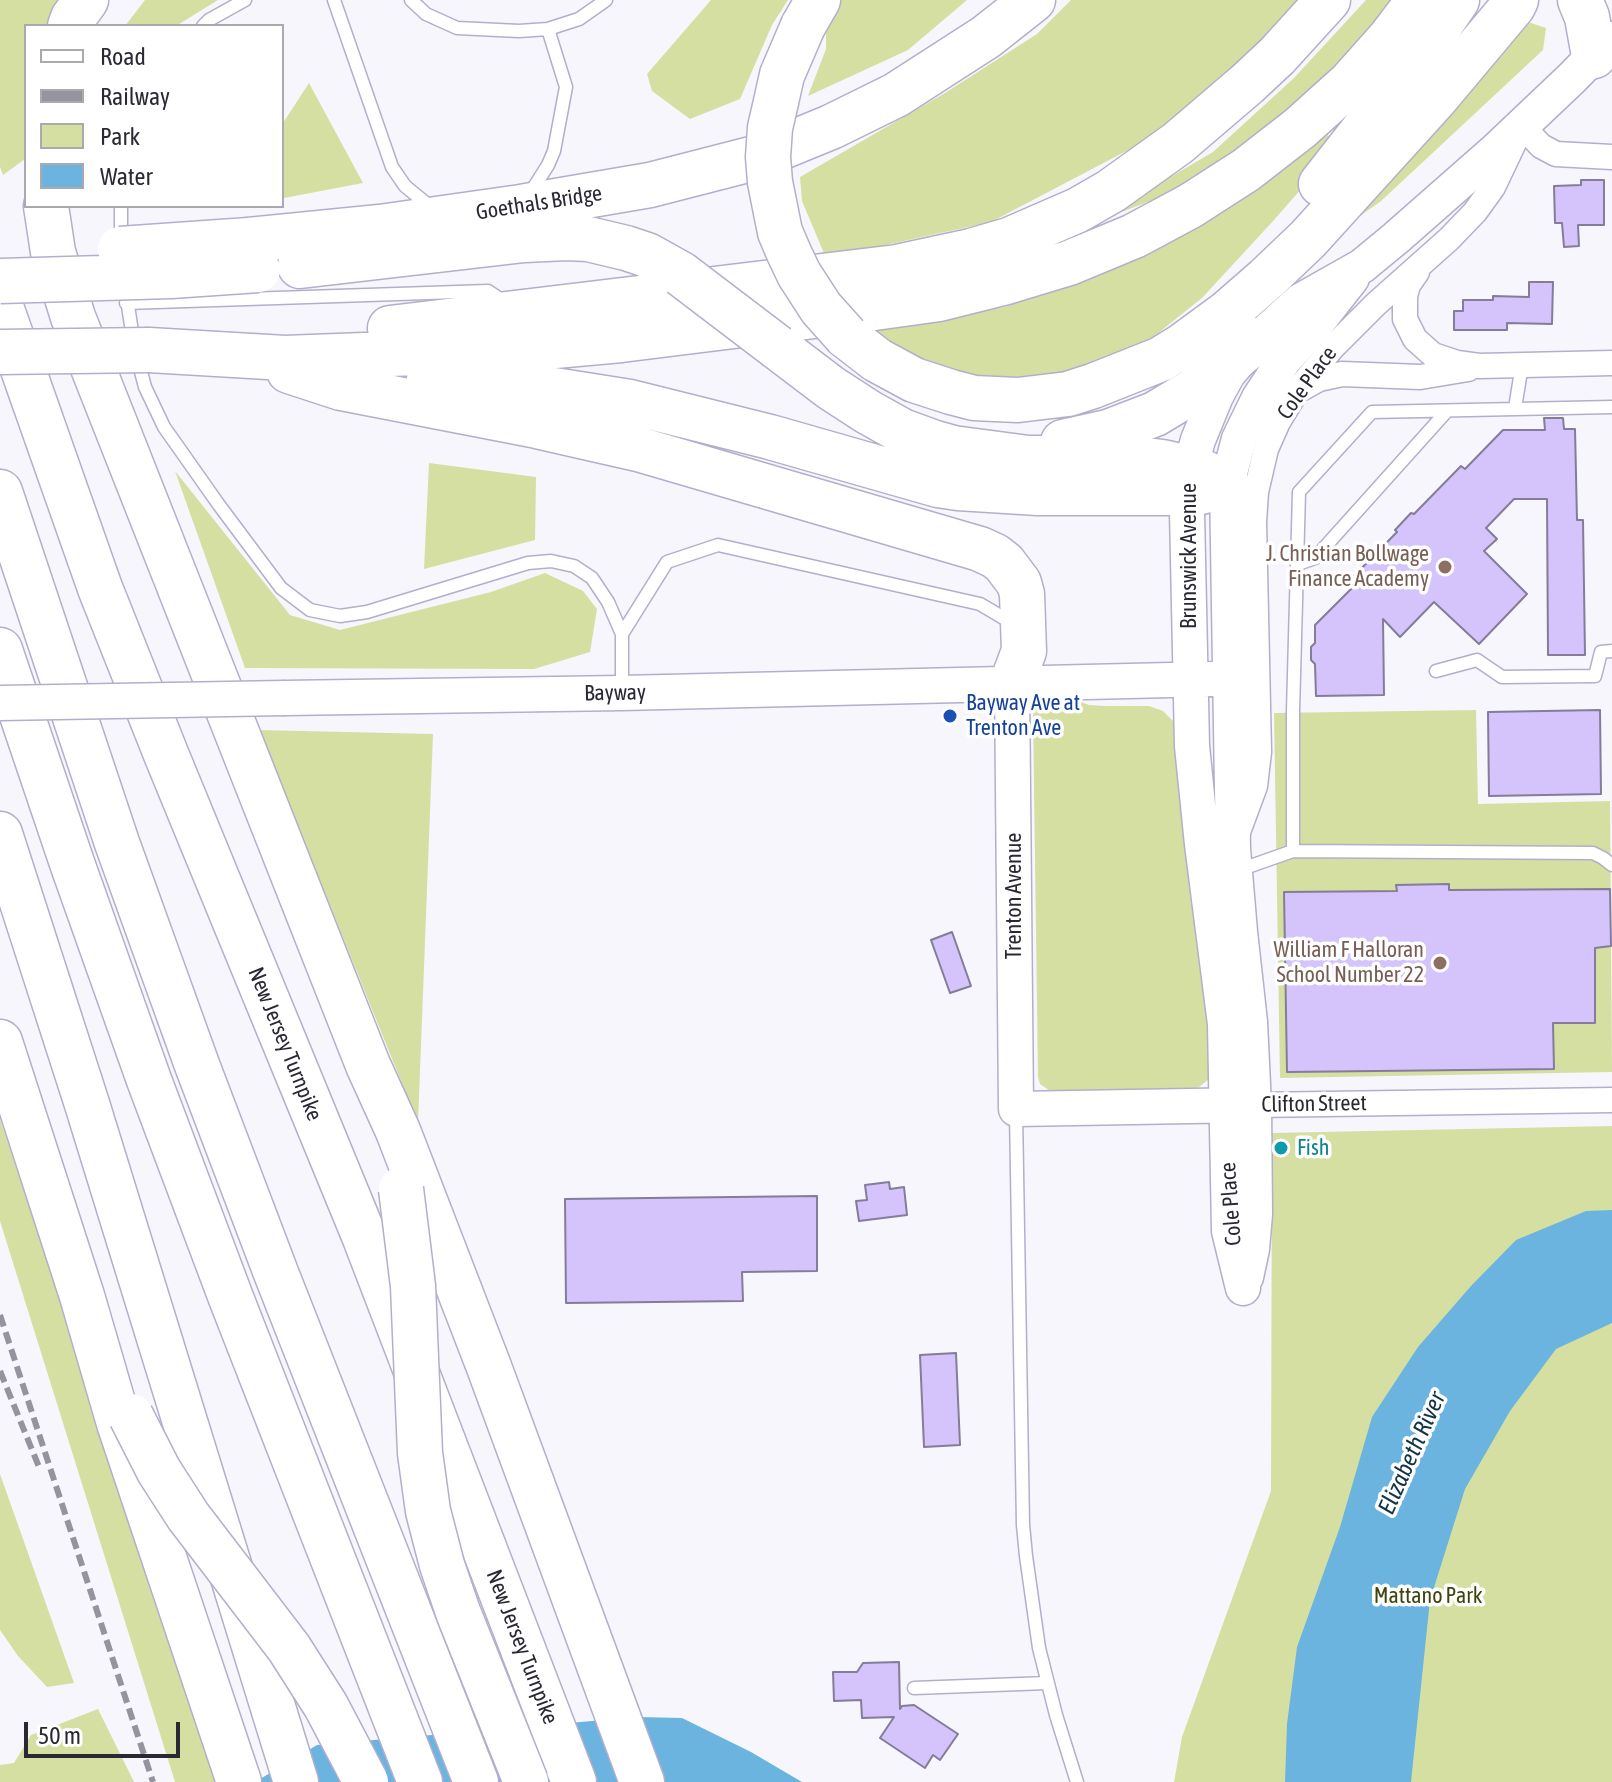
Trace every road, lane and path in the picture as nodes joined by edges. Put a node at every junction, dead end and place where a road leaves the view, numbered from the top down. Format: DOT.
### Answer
graph roads {
  1 [pos="86,0"];
  2 [pos="245,0"];
  3 [pos="334,0"];
  4 [pos="411,0"];
  5 [pos="606,0"];
  6 [pos="1033,0"];
  7 [pos="1328,0"];
  8 [pos="1419,0"];
  9 [pos="1457,0"];
  10 [pos="1580,0"];
  11 [pos="1518,2"];
  12 [pos="810,13"];
  13 [pos="71,24"];
  14 [pos="205,24"];
  15 [pos="548,29"];
  16 [pos="1603,47"];
  17 [pos="1522,126"];
  18 [pos="1612,157"];
  19 [pos="521,207"];
  20 [pos="46,208"];
  21 [pos="121,208"];
  22 [pos="445,218"];
  23 [pos="0,254"];
  24 [pos="254,255"];
  25 [pos="1425,261"];
  26 [pos="1362,266"];
  27 [pos="0,281"];
  28 [pos="126,303"];
  29 [pos="0,304"];
  30 [pos="521,313"];
  31 [pos="1257,340"];
  32 [pos="0,352"];
  33 [pos="285,356"];
  34 [pos="1612,363"];
  35 [pos="1522,365"];
  36 [pos="1479,366"];
  37 [pos="1112,379"];
  38 [pos="1296,392"];
  39 [pos="1612,407"];
  40 [pos="1515,408"];
  41 [pos="1447,411"];
  42 [pos="977,451"];
  43 [pos="1202,482"];
  44 [pos="0,492"];
  45 [pos="1298,564"];
  46 [pos="1024,632"];
  47 [pos="622,634"];
  48 [pos="0,650"];
  49 [pos="1612,651"];
  50 [pos="1436,671"];
  51 [pos="1229,678"];
  52 [pos="1190,680"];
  53 [pos="1012,683"];
  54 [pos="622,693"];
  55 [pos="0,703"];
  56 [pos="0,834"];
  57 [pos="1293,851"];
  58 [pos="1234,860"];
  59 [pos="1612,865"];
  60 [pos="0,1042"];
  61 [pos="368,1065"];
  62 [pos="1612,1100"];
  63 [pos="1241,1105"];
  64 [pos="1016,1109"];
  65 [pos="82,1296"];
  66 [pos="1047,1683"];
  67 [pos="914,1688"];
  68 [pos="239,1782"];
  69 [pos="296,1782"];
  70 [pos="366,1782"];
  71 [pos="420,1782"];
  72 [pos="476,1782"];
  73 [pos="526,1782"];
  74 [pos="574,1782"];
  75 [pos="642,1782"];
  76 [pos="1077,1782"];
  1 -- 13 [label="highway"];
  2 -- 14 [label="lane"];
  3 -- 22 [label="lane"];
  4 -- 15 [label="lane"];
  5 -- 15 [label="lane"];
  6 -- 19 [label="highway, Goethals Bridge"];
  7 -- 30 [label="highway"];
  8 -- 33 [label="highway"];
  9 -- 37 [label="highway"];
  10 -- 16 [label="highway"];
  11 -- 37 [label="highway"];
  12 -- 37 [label="highway, bridge"];
  15 -- 19 [label="lane"];
  16 -- 17 [label="street, Brunswick Avenue"];
  17 -- 18 [label="street"];
  17 -- 25 [label="street, Cole Place"];
  17 -- 26 [label="street, Brunswick Avenue"];
  19 -- 22 [label="highway, Goethals Bridge"];
  20 -- 61 [label="highway"];
  21 -- 28 [label="lane"];
  22 -- 24 [label="highway, Goethals Bridge"];
  23 -- 24 [label="highway, Goethals Bridge, bridge"];
  24 -- 27 [label="highway, bridge"];
  24 -- 42 [label="highway, bridge"];
  25 -- 36 [label="street"];
  25 -- 38 [label="street, Cole Place"];
  26 -- 31 [label="street, Brunswick Avenue"];
  26 -- 43 [label="street, Brunswick Avenue"];
  28 -- 30 [label="lane"];
  28 -- 47 [label="lane"];
  29 -- 74 [label="highway, New Jersey Turnpike"];
  30 -- 33 [label="highway"];
  31 -- 42 [label="highway"];
  31 -- 43 [label="street, Brunswick Avenue"];
  32 -- 33 [label="highway, bridge"];
  33 -- 43 [label="highway"];
  33 -- 46 [label="highway"];
  34 -- 35 [label="street"];
  35 -- 36 [label="street"];
  35 -- 40 [label="lane"];
  36 -- 38 [label="street"];
  38 -- 58 [label="street, Cole Place"];
  39 -- 40 [label="lane"];
  40 -- 41 [label="lane"];
  41 -- 45 [label="lane"];
  41 -- 45 [label="lane"];
  42 -- 43 [label="highway"];
  43 -- 51 [label="street, Brunswick Avenue"];
  43 -- 52 [label="street, Brunswick Avenue"];
  44 -- 72 [label="highway"];
  45 -- 57 [label="lane"];
  46 -- 47 [label="lane"];
  46 -- 53 [label="highway"];
  47 -- 54 [label="lane"];
  48 -- 71 [label="highway"];
  49 -- 50 [label="lane"];
  51 -- 52 [label="street, Bayway"];
  51 -- 58 [label="street, Cole Place"];
  52 -- 53 [label="street, Bayway"];
  52 -- 63 [label="street"];
  53 -- 54 [label="street, Bayway"];
  53 -- 64 [label="street, Trenton Avenue"];
  54 -- 55 [label="street, Bayway, bridge"];
  56 -- 69 [label="highway"];
  57 -- 58 [label="lane"];
  57 -- 59 [label="lane"];
  58 -- 63 [label="street, Cole Place"];
  60 -- 65 [label="highway"];
  61 -- 73 [label="highway, bridge"];
  61 -- 75 [label="highway"];
  62 -- 63 [label="street, Clifton Street"];
  63 -- 64 [label="street, Clifton Street"];
  64 -- 66 [label="lane"];
  65 -- 68 [label="highway"];
  65 -- 70 [label="highway, bridge"];
  66 -- 67 [label="lane"];
  66 -- 76 [label="lane"];
}
